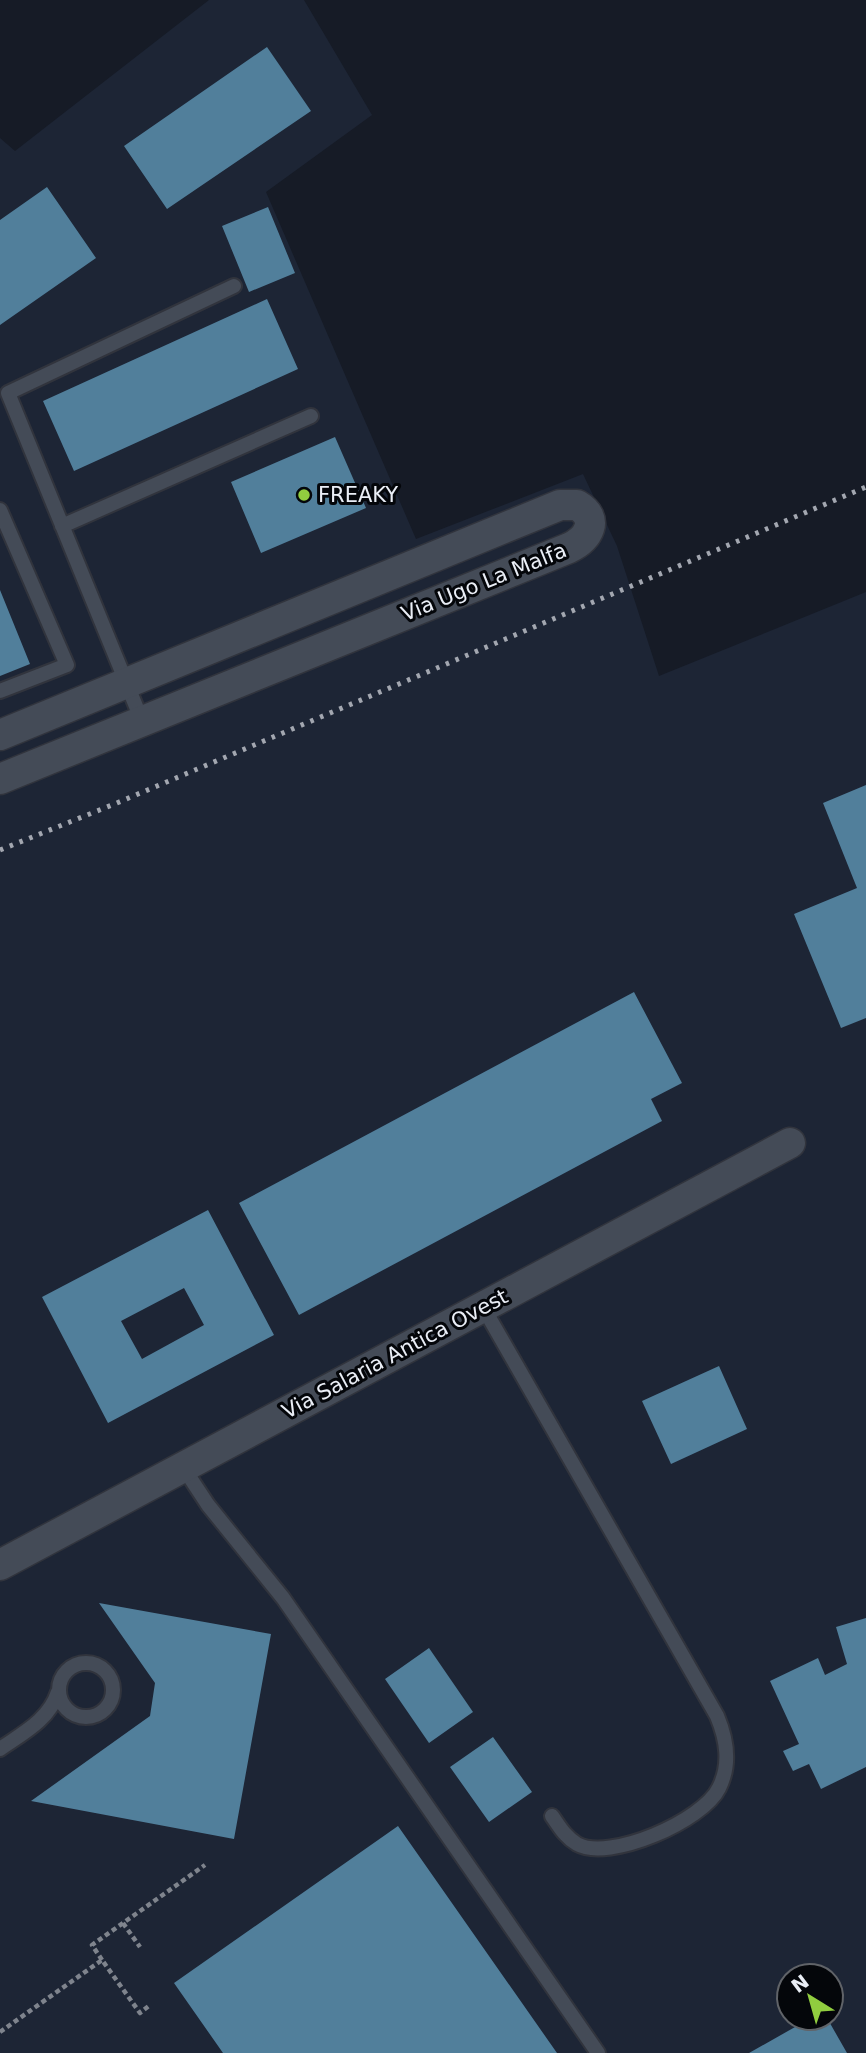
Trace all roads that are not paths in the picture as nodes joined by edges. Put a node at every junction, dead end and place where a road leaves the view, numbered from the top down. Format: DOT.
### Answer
graph roads {
  1 [pos="234,286"];
  2 [pos="311,416"];
  3 [pos="0,510"];
  4 [pos="62,526"];
  5 [pos="126,684"];
  6 [pos="0,691"];
  7 [pos="142,721"];
  8 [pos="0,735"];
  9 [pos="0,779"];
  10 [pos="790,1143"];
  11 [pos="483,1307"];
  12 [pos="183,1467"];
  13 [pos="0,1564"];
  14 [pos="58,1692"];
  15 [pos="72,1714"];
  16 [pos="42,1720"];
  17 [pos="0,1749"];
  18 [pos="552,1816"];
  19 [pos="598,2053"];
  1 -- 4 [label="lane"];
  2 -- 4 [label="lane"];
  3 -- 6 [label="lane"];
  4 -- 5 [label="lane"];
  5 -- 7 [label="lane"];
  5 -- 7 [label="street, Via Ugo La Malfa"];
  5 -- 8 [label="street, Via Ugo La Malfa"];
  7 -- 9 [label="street, Via Ugo La Malfa"];
  10 -- 11 [label="street, Via Salaria Antica Ovest"];
  11 -- 12 [label="street, Via Salaria Antica Ovest"];
  11 -- 18 [label="lane"];
  12 -- 13 [label="street, Via Salaria Antica Ovest"];
  12 -- 19 [label="lane"];
  14 -- 15 [label="lane"];
  14 -- 15 [label="lane"];
  14 -- 16 [label="lane"];
  15 -- 16 [label="lane"];
  16 -- 17 [label="lane"];
}
